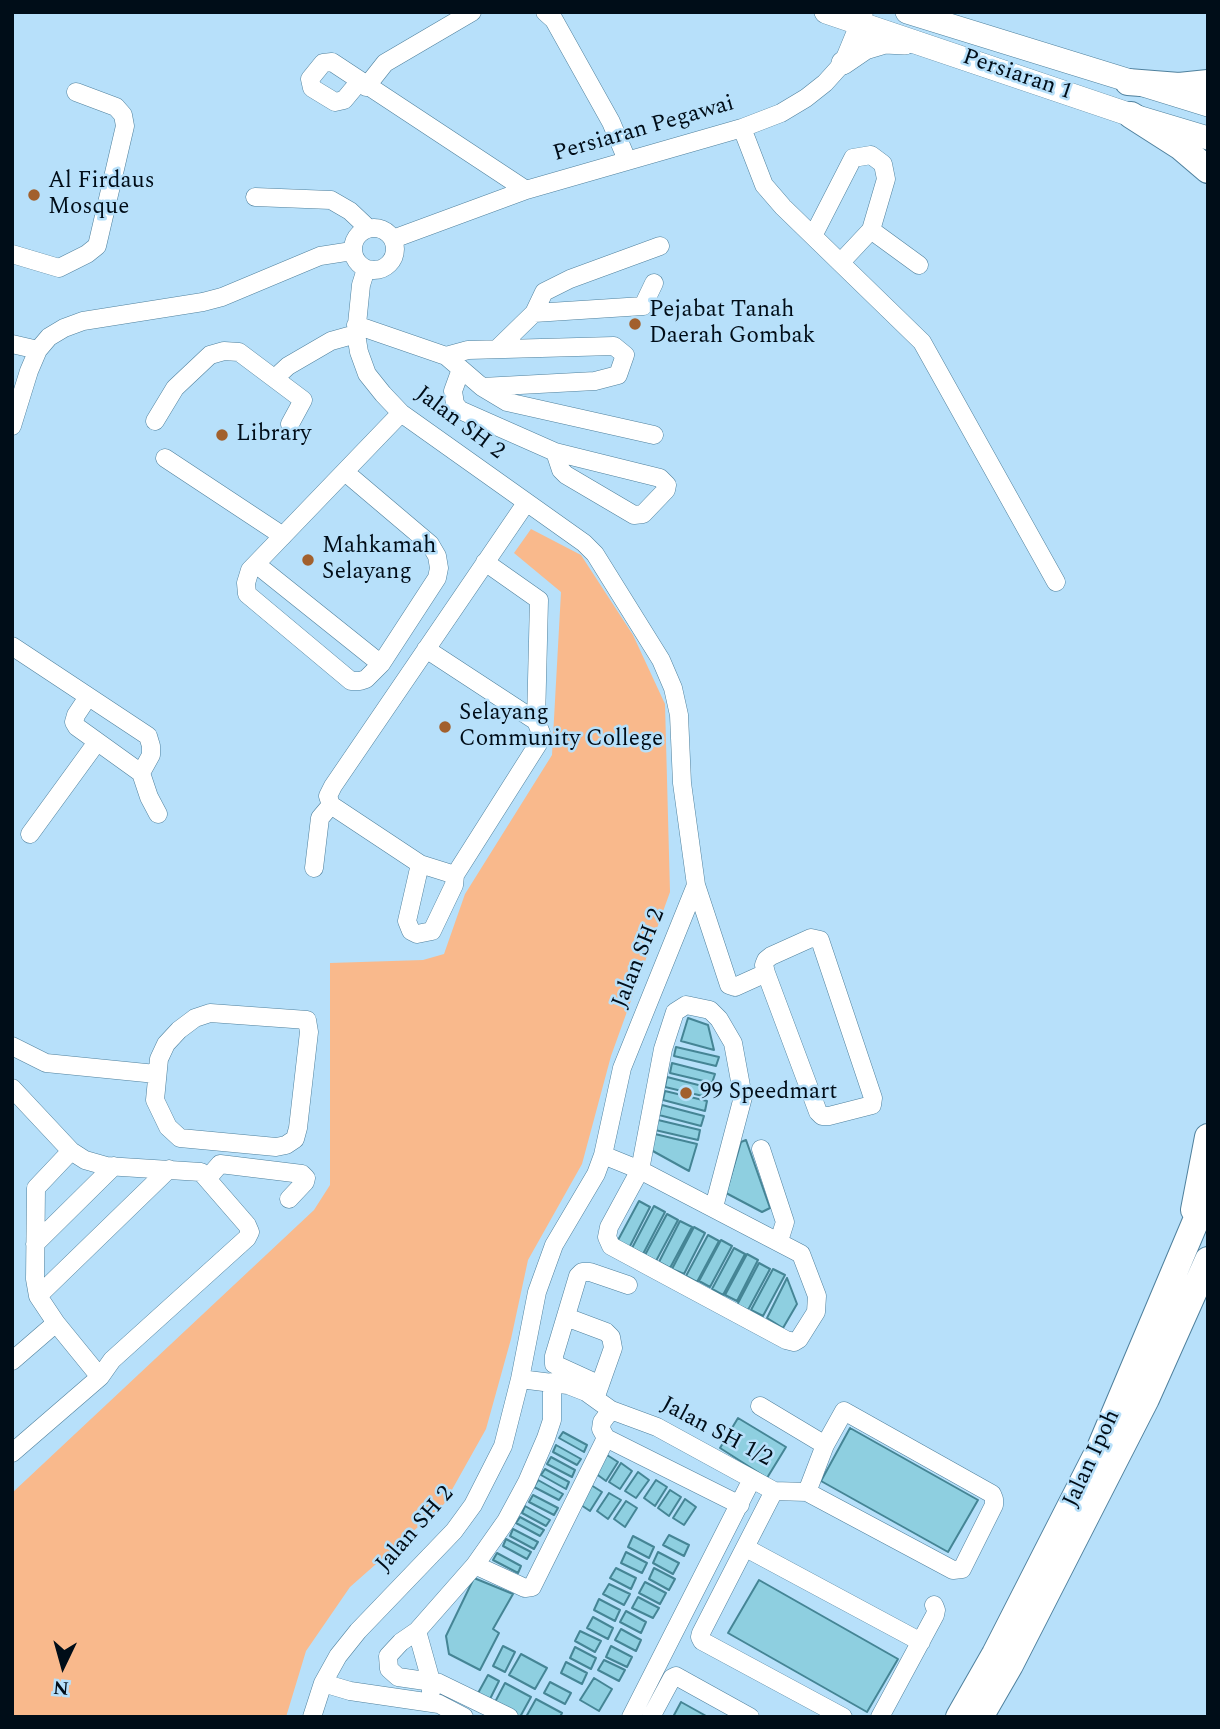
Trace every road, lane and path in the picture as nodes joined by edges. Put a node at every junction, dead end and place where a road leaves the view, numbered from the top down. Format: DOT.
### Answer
graph roads {
  1 [pos="472,12"];
  2 [pos="545,12"];
  3 [pos="826,12"];
  4 [pos="907,12"];
  5 [pos="453,17"];
  6 [pos="863,18"];
  7 [pos="922,45"];
  8 [pos="843,63"];
  9 [pos="1128,82"];
  10 [pos="1208,83"];
  11 [pos="76,92"];
  12 [pos="1208,105"];
  13 [pos="1131,115"];
  14 [pos="742,128"];
  15 [pos="1208,138"];
  16 [pos="627,160"];
  17 [pos="1208,170"];
  18 [pos="526,190"];
  19 [pos="255,197"];
  20 [pos="368,228"];
  21 [pos="871,230"];
  22 [pos="813,236"];
  23 [pos="393,239"];
  24 [pos="660,246"];
  25 [pos="352,251"];
  26 [pos="12,254"];
  27 [pos="841,262"];
  28 [pos="919,265"];
  29 [pos="366,269"];
  30 [pos="654,283"];
  31 [pos="534,313"];
  32 [pos="356,330"];
  33 [pos="12,344"];
  34 [pos="38,349"];
  35 [pos="497,349"];
  36 [pos="446,356"];
  37 [pos="461,369"];
  38 [pos="275,378"];
  39 [pos="482,387"];
  40 [pos="401,413"];
  41 [pos="155,421"];
  42 [pos="290,424"];
  43 [pos="12,426"];
  44 [pos="654,435"];
  45 [pos="555,452"];
  46 [pos="165,458"];
  47 [pos="345,472"];
  48 [pos="526,503"];
  49 [pos="283,536"];
  50 [pos="485,562"];
  51 [pos="256,564"];
  52 [pos="1056,582"];
  53 [pos="12,646"];
  54 [pos="426,649"];
  55 [pos="381,664"];
  56 [pos="88,697"];
  57 [pos="536,721"];
  58 [pos="97,742"];
  59 [pos="141,773"];
  60 [pos="331,805"];
  61 [pos="158,814"];
  62 [pos="30,834"];
  63 [pos="420,864"];
  64 [pos="314,869"];
  65 [pos="455,875"];
  66 [pos="696,885"];
  67 [pos="766,973"];
  68 [pos="12,1046"];
  69 [pos="156,1074"];
  70 [pos="12,1088"];
  71 [pos="1208,1137"];
  72 [pos="761,1149"];
  73 [pos="71,1151"];
  74 [pos="603,1155"];
  75 [pos="114,1166"];
  76 [pos="169,1169"];
  77 [pos="640,1170"];
  78 [pos="207,1179"];
  79 [pos="1208,1192"];
  80 [pos="289,1199"];
  81 [pos="714,1207"];
  82 [pos="1190,1233"];
  83 [pos="779,1241"];
  84 [pos="35,1244"];
  85 [pos="1208,1260"];
  86 [pos="628,1285"];
  87 [pos="1208,1294"];
  88 [pos="38,1296"];
  89 [pos="566,1317"];
  90 [pos="56,1323"];
  91 [pos="12,1361"];
  92 [pos="100,1377"];
  93 [pos="520,1379"];
  94 [pos="552,1382"];
  95 [pos="598,1392"];
  96 [pos="760,1406"];
  97 [pos="611,1410"];
  98 [pos="606,1438"];
  99 [pos="825,1445"];
  100 [pos="12,1453"];
  101 [pos="752,1479"];
  102 [pos="774,1491"];
  103 [pos="807,1492"];
  104 [pos="740,1504"];
  105 [pos="746,1548"];
  106 [pos="1068,1551"];
  107 [pos="475,1565"];
  108 [pos="934,1605"];
  109 [pos="417,1631"];
  110 [pos="921,1642"];
  111 [pos="431,1681"];
  112 [pos="323,1683"];
  113 [pos="432,1703"];
  114 [pos="312,1717"];
  115 [pos="464,1717"];
  116 [pos="509,1717"];
  117 [pos="631,1717"];
  118 [pos="651,1717"];
  119 [pos="750,1717"];
  120 [pos="843,1717"];
  121 [pos="880,1717"];
  122 [pos="959,1717"];
  123 [pos="980,1717"];
  1 -- 5 [label="street"];
  2 -- 16 [label="street"];
  3 -- 6 [label="main road, Persiaran 1"];
  4 -- 9 [label="main road, Persiaran 1"];
  5 -- 18 [label="street"];
  6 -- 7 [label="main road, Persiaran 1"];
  6 -- 8 [label="street, Persiaran Pegawai"];
  7 -- 8 [label="main road"];
  7 -- 13 [label="main road, Persiaran 1"];
  8 -- 14 [label="street, Persiaran Pegawai"];
  9 -- 10 [label="highway"];
  9 -- 12 [label="main road, Persiaran 1"];
  11 -- 26 [label="street"];
  13 -- 15 [label="main road, Persiaran 1"];
  13 -- 17 [label="highway"];
  14 -- 16 [label="street, Persiaran Pegawai"];
  14 -- 22 [label="street"];
  16 -- 18 [label="street, Persiaran Pegawai"];
  18 -- 23 [label="street, Persiaran Pegawai"];
  19 -- 20 [label="street"];
  20 -- 23 [label="street"];
  20 -- 25 [label="street"];
  21 -- 22 [label="street"];
  21 -- 27 [label="street"];
  21 -- 28 [label="street"];
  22 -- 27 [label="street"];
  23 -- 29 [label="street"];
  24 -- 31 [label="street"];
  25 -- 29 [label="street"];
  25 -- 34 [label="street"];
  27 -- 52 [label="street"];
  29 -- 32 [label="street, Jalan SH 2"];
  30 -- 31 [label="street"];
  31 -- 35 [label="street"];
  32 -- 36 [label="street"];
  32 -- 38 [label="street"];
  32 -- 40 [label="street, Jalan SH 2"];
  33 -- 34 [label="street"];
  34 -- 43 [label="street"];
  35 -- 36 [label="street"];
  35 -- 39 [label="street"];
  36 -- 37 [label="street"];
  37 -- 39 [label="street"];
  37 -- 45 [label="street"];
  38 -- 41 [label="street"];
  38 -- 42 [label="street"];
  39 -- 44 [label="street"];
  40 -- 47 [label="street"];
  40 -- 48 [label="street, Jalan SH 2"];
  45 -- 45 [label="street"];
  46 -- 49 [label="street"];
  47 -- 49 [label="street"];
  47 -- 55 [label="street"];
  48 -- 50 [label="street"];
  48 -- 66 [label="street, Jalan SH 2"];
  49 -- 51 [label="street"];
  50 -- 54 [label="street"];
  50 -- 57 [label="street"];
  51 -- 55 [label="street"];
  51 -- 55 [label="street"];
  53 -- 56 [label="street"];
  54 -- 57 [label="street"];
  54 -- 60 [label="street"];
  56 -- 58 [label="street"];
  56 -- 59 [label="street"];
  57 -- 65 [label="street"];
  58 -- 59 [label="street"];
  58 -- 62 [label="street"];
  59 -- 61 [label="street"];
  60 -- 63 [label="street"];
  60 -- 64 [label="street"];
  63 -- 65 [label="street"];
  63 -- 65 [label="street"];
  66 -- 67 [label="street"];
  66 -- 74 [label="street, Jalan SH 2"];
  67 -- 67 [label="street"];
  68 -- 69 [label="street"];
  69 -- 69 [label="street"];
  70 -- 73 [label="street"];
  71 -- 82 [label="highway"];
  72 -- 83 [label="street"];
  73 -- 75 [label="street"];
  73 -- 84 [label="street"];
  74 -- 77 [label="street"];
  74 -- 93 [label="street, Jalan SH 2"];
  75 -- 76 [label="street"];
  75 -- 84 [label="street"];
  76 -- 78 [label="street"];
  76 -- 88 [label="street"];
  77 -- 81 [label="street"];
  77 -- 81 [label="street"];
  77 -- 83 [label="street"];
  78 -- 80 [label="street"];
  78 -- 92 [label="street"];
  79 -- 82 [label="highway, Jalan Ipoh"];
  81 -- 83 [label="street"];
  82 -- 122 [label="highway, Jalan Ipoh"];
  84 -- 88 [label="street"];
  85 -- 106 [label="highway, Jalan Ipoh"];
  86 -- 89 [label="street"];
  87 -- 106 [label="highway"];
  88 -- 90 [label="street"];
  89 -- 95 [label="street"];
  89 -- 95 [label="street"];
  90 -- 91 [label="street"];
  90 -- 92 [label="street"];
  92 -- 100 [label="street"];
  93 -- 94 [label="street, Jalan SH 1/2"];
  93 -- 112 [label="street, Jalan SH 2"];
  94 -- 95 [label="street, Jalan SH 1/2"];
  94 -- 107 [label="street"];
  95 -- 97 [label="street, Jalan SH 1/2"];
  96 -- 99 [label="street"];
  97 -- 98 [label="street"];
  97 -- 101 [label="street, Jalan SH 1/2"];
  98 -- 104 [label="street"];
  98 -- 107 [label="street"];
  99 -- 103 [label="street"];
  99 -- 103 [label="street, Jalan SH 1/2"];
  101 -- 102 [label="street, Jalan SH 1/2"];
  101 -- 104 [label="street"];
  102 -- 103 [label="street, Jalan SH 1/2"];
  102 -- 105 [label="street"];
  104 -- 117 [label="street"];
  105 -- 110 [label="street"];
  105 -- 120 [label="street"];
  106 -- 123 [label="highway, Jalan Ipoh"];
  107 -- 109 [label="street"];
  108 -- 110 [label="street"];
  109 -- 111 [label="street"];
  109 -- 111 [label="street"];
  110 -- 121 [label="street"];
  111 -- 113 [label="street"];
  111 -- 116 [label="street"];
  112 -- 113 [label="street"];
  112 -- 114 [label="street, Jalan SH 2"];
  113 -- 115 [label="street"];
  118 -- 119 [label="street"];
}
